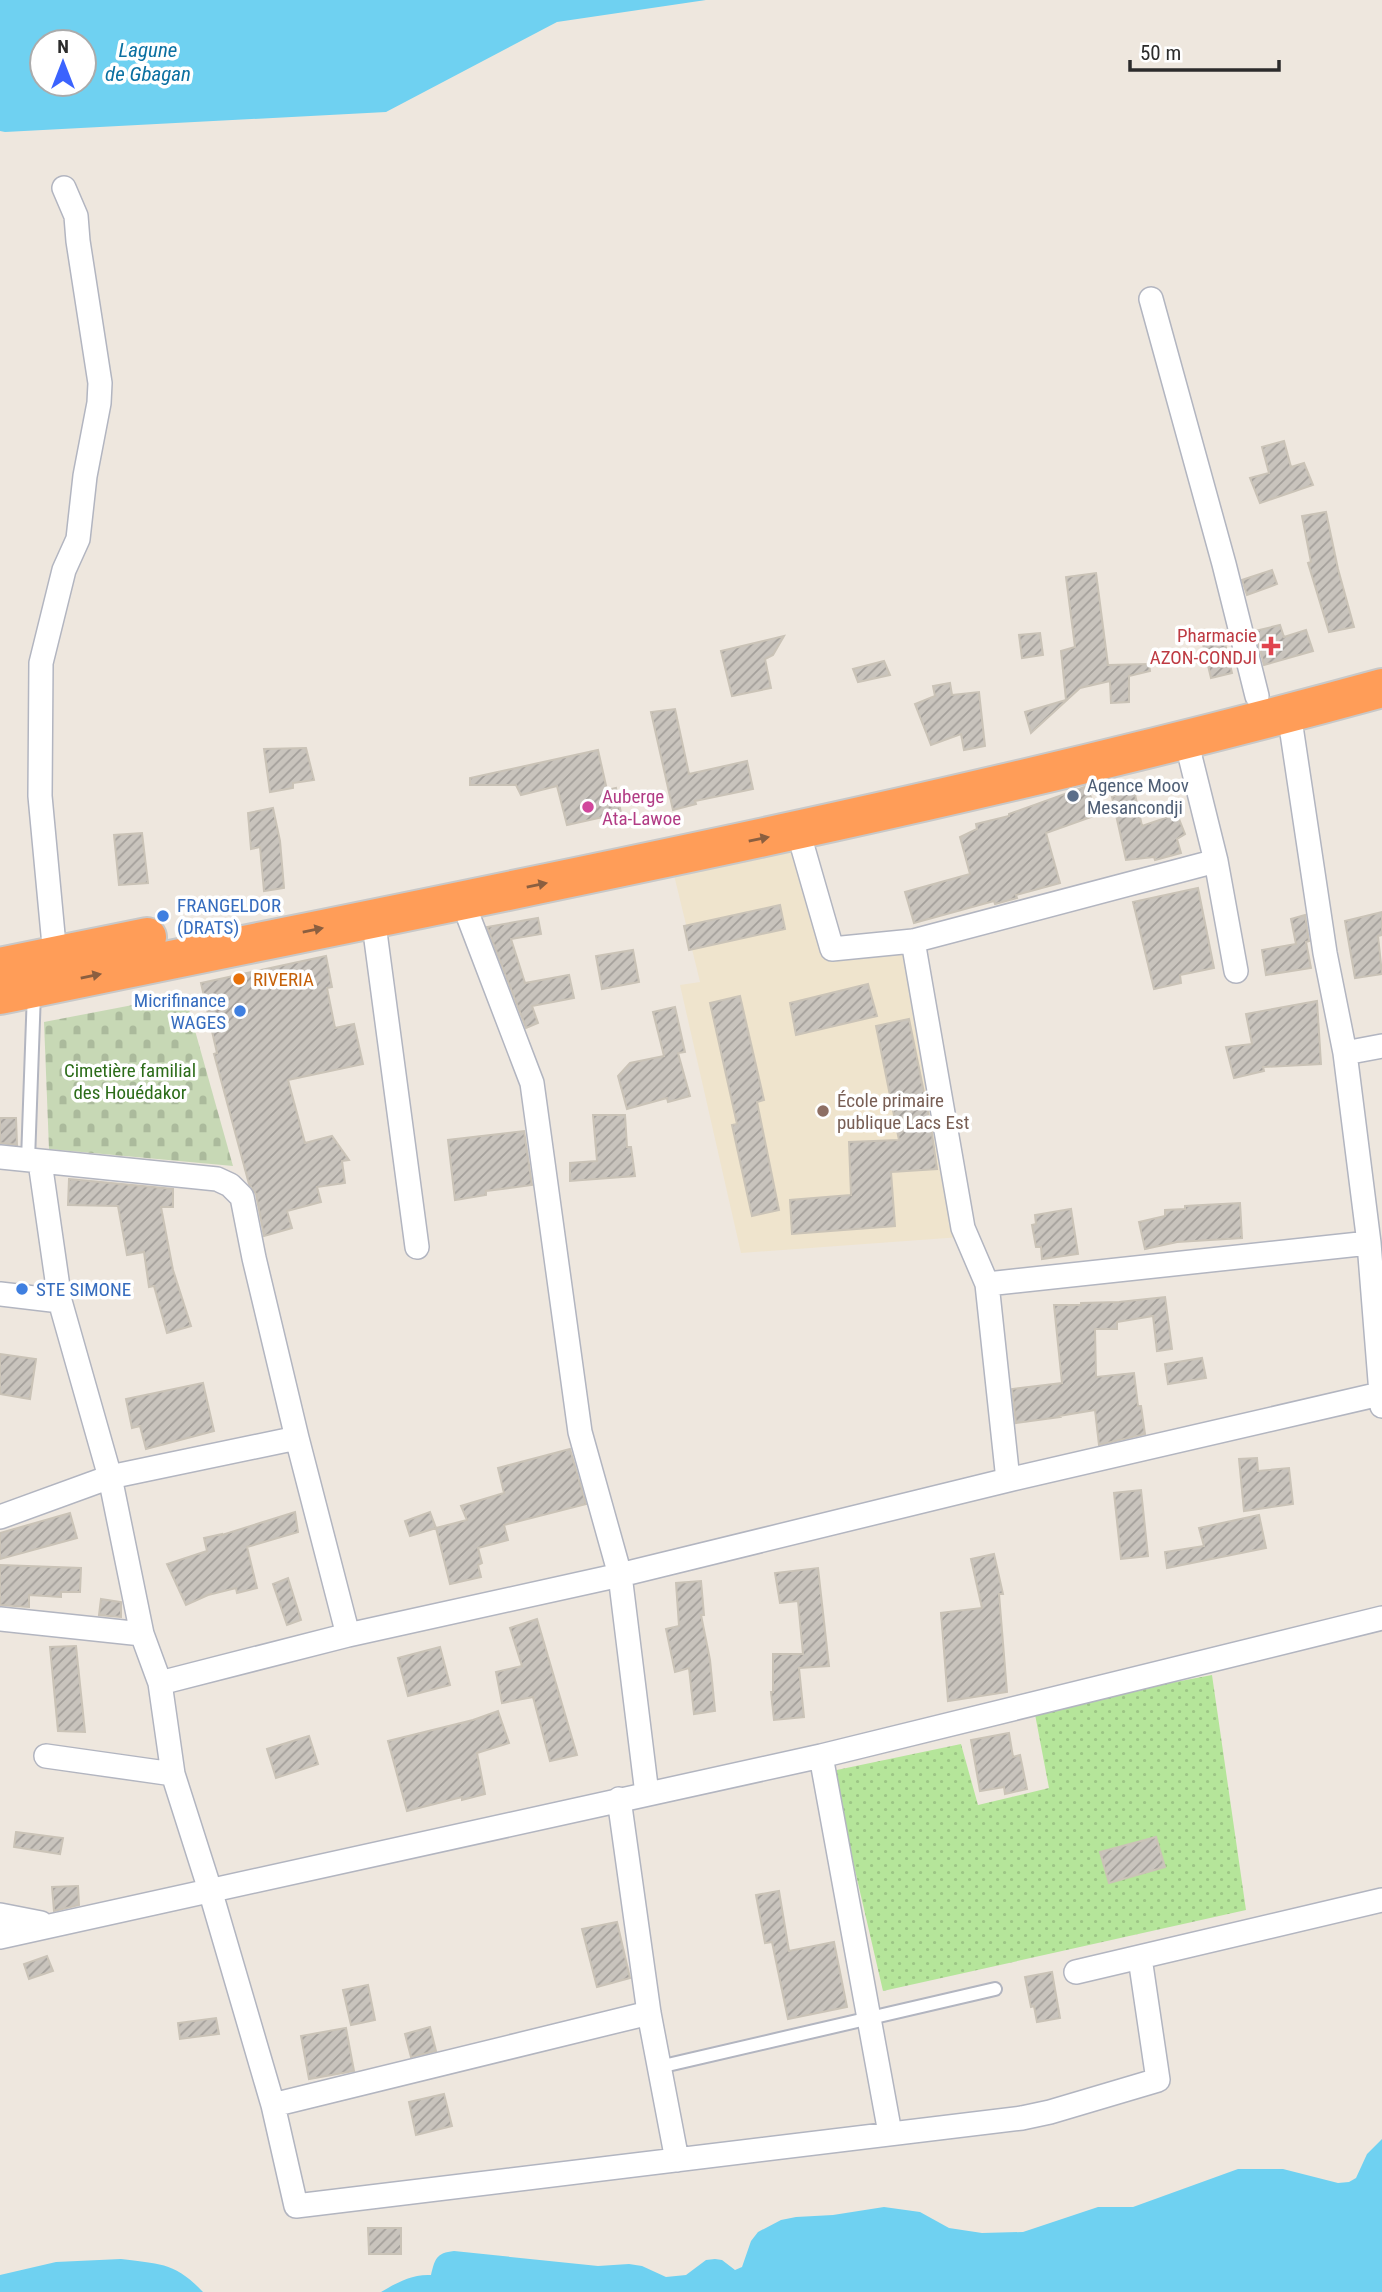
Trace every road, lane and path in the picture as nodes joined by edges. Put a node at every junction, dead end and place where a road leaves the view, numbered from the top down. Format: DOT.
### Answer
graph roads {
  1 [pos="64,188"];
  2 [pos="1152,299"];
  3 [pos="1382,662"];
  4 [pos="1382,688"];
  5 [pos="1273,705"];
  6 [pos="1186,740"];
  7 [pos="798,831"];
  8 [pos="1216,861"];
  9 [pos="462,900"];
  10 [pos="373,918"];
  11 [pos="913,941"];
  12 [pos="55,956"];
  13 [pos="0,967"];
  14 [pos="1236,971"];
  15 [pos="17,992"];
  16 [pos="1382,1046"];
  17 [pos="1345,1052"];
  18 [pos="0,1157"];
  19 [pos="34,1161"];
  20 [pos="1369,1243"];
  21 [pos="417,1247"];
  22 [pos="987,1284"];
  23 [pos="0,1294"];
  24 [pos="61,1301"];
  25 [pos="1381,1400"];
  26 [pos="297,1438"];
  27 [pos="110,1478"];
  28 [pos="1008,1480"];
  29 [pos="0,1517"];
  30 [pos="620,1574"];
  31 [pos="1382,1618"];
  32 [pos="0,1619"];
  33 [pos="142,1634"];
  34 [pos="348,1634"];
  35 [pos="160,1683"];
  36 [pos="46,1756"];
  37 [pos="821,1756"];
  38 [pos="173,1774"];
  39 [pos="647,1794"];
  40 [pos="619,1799"];
  41 [pos="210,1890"];
  42 [pos="1382,1900"];
  43 [pos="0,1915"];
  44 [pos="52,1926"];
  45 [pos="0,1937"];
  46 [pos="1140,1958"];
  47 [pos="1076,1972"];
  48 [pos="995,1989"];
  49 [pos="649,2013"];
  50 [pos="869,2018"];
  51 [pos="659,2067"];
  52 [pos="273,2105"];
  53 [pos="890,2133"];
  54 [pos="677,2160"];
  1 -- 12 [label="street"];
  2 -- 5 [label="street"];
  3 -- 5 [label="highway"];
  4 -- 5 [label="highway"];
  5 -- 6 [label="highway"];
  5 -- 12 [label="highway"];
  5 -- 17 [label="street"];
  6 -- 7 [label="highway"];
  6 -- 8 [label="street"];
  9 -- 7 [label="highway, one-way"];
  7 -- 11 [label="street"];
  8 -- 11 [label="street"];
  8 -- 14 [label="street"];
  9 -- 10 [label="highway"];
  9 -- 30 [label="street"];
  15 -- 10 [label="highway, one-way"];
  10 -- 21 [label="street"];
  11 -- 22 [label="street"];
  12 -- 13 [label="highway"];
  15 -- 19 [label="lane"];
  16 -- 17 [label="street"];
  17 -- 20 [label="street"];
  18 -- 19 [label="street"];
  19 -- 24 [label="street"];
  19 -- 26 [label="street"];
  20 -- 22 [label="street"];
  20 -- 25 [label="street"];
  22 -- 28 [label="street"];
  23 -- 24 [label="street"];
  24 -- 27 [label="street"];
  25 -- 28 [label="street"];
  26 -- 27 [label="street"];
  26 -- 34 [label="street"];
  27 -- 29 [label="street"];
  27 -- 33 [label="street"];
  28 -- 30 [label="street"];
  30 -- 34 [label="street"];
  30 -- 39 [label="street"];
  31 -- 37 [label="street"];
  32 -- 33 [label="street"];
  33 -- 35 [label="street"];
  34 -- 35 [label="street"];
  35 -- 38 [label="street"];
  36 -- 38 [label="street"];
  37 -- 39 [label="street"];
  37 -- 50 [label="street"];
  38 -- 41 [label="street"];
  39 -- 40 [label="street"];
  40 -- 41 [label="street"];
  40 -- 49 [label="street"];
  41 -- 44 [label="street"];
  41 -- 52 [label="street"];
  42 -- 46 [label="street"];
  43 -- 44 [label="street"];
  44 -- 45 [label="street"];
  46 -- 47 [label="street"];
  46 -- 53 [label="street"];
  48 -- 50 [label="lane"];
  49 -- 51 [label="street"];
  49 -- 52 [label="street"];
  50 -- 51 [label="lane"];
  50 -- 53 [label="street"];
  51 -- 54 [label="street"];
  52 -- 54 [label="street"];
  53 -- 54 [label="street"];
}
